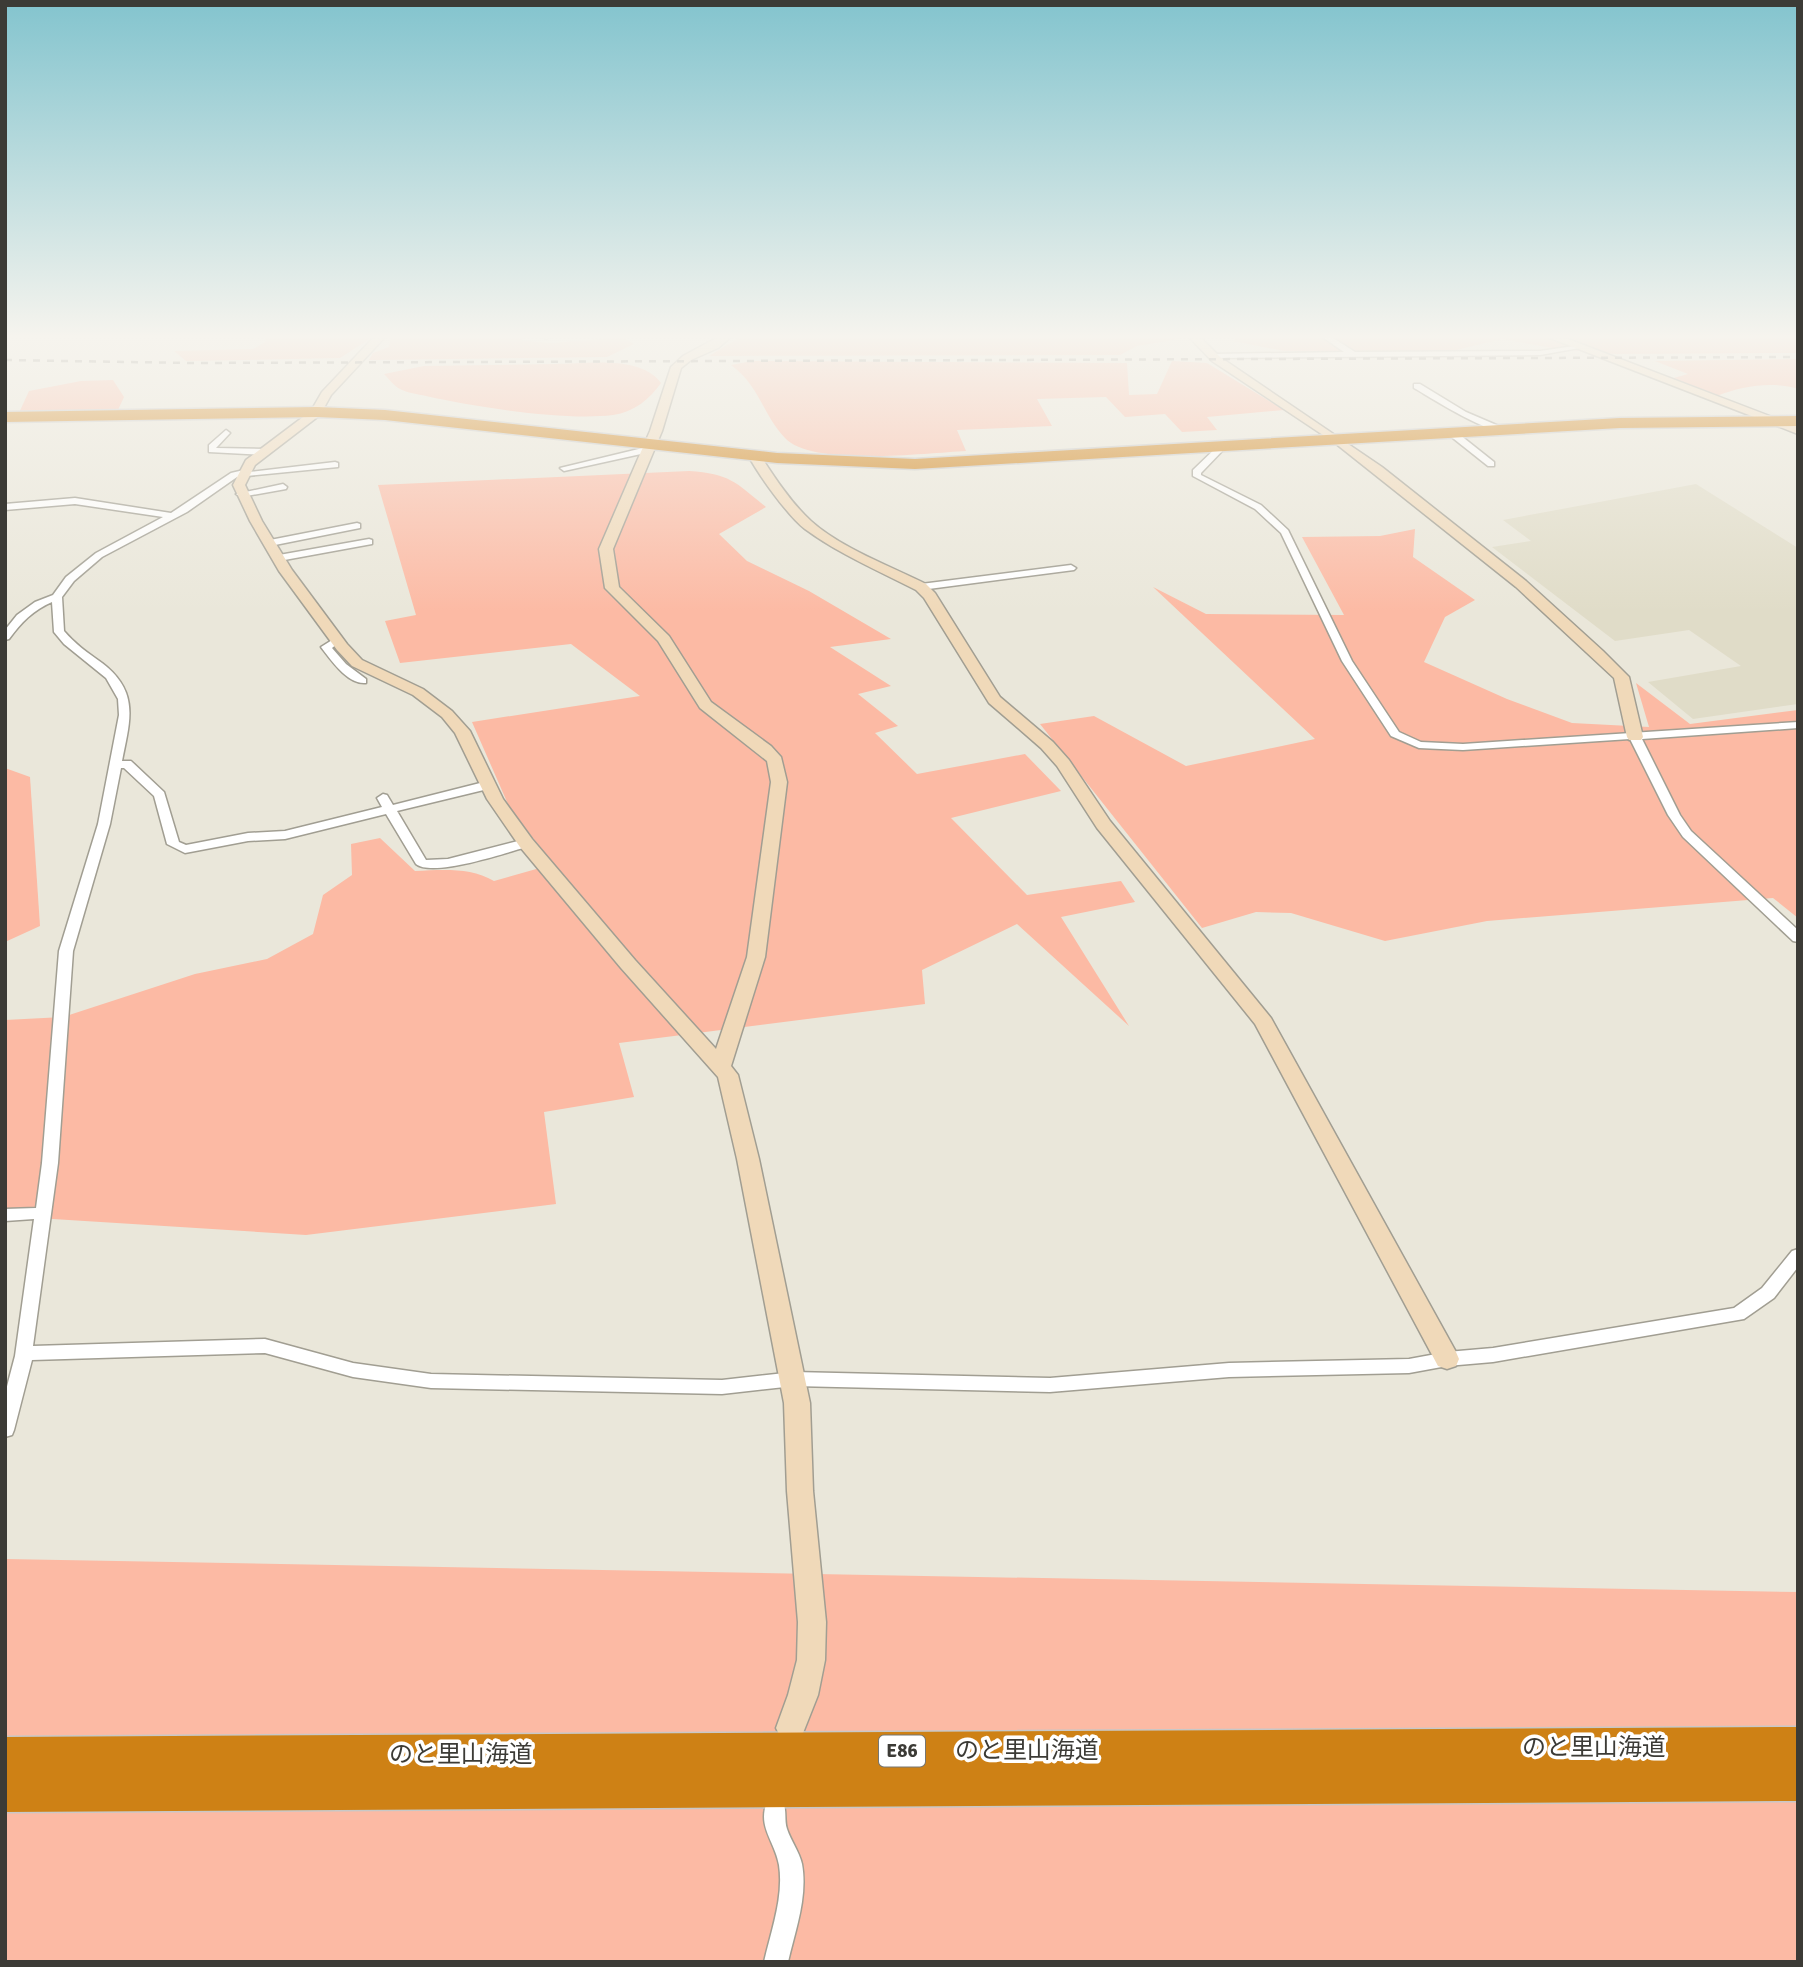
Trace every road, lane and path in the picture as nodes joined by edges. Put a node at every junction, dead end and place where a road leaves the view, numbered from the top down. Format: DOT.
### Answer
graph roads {
  1 [pos="296,428"];
  2 [pos="490,428"];
  3 [pos="655,428"];
  4 [pos="1319,428"];
  5 [pos="1498,428"];
  6 [pos="1549,428"];
  7 [pos="1504,430"];
  8 [pos="226,433"];
  9 [pos="1452,433"];
  10 [pos="1339,441"];
  11 [pos="648,447"];
  12 [pos="1222,447"];
  13 [pos="265,452"];
  14 [pos="754,455"];
  15 [pos="1491,464"];
  16 [pos="335,465"];
  17 [pos="564,468"];
  18 [pos="243,480"];
  19 [pos="284,487"];
  20 [pos="5,507"];
  21 [pos="173,516"];
  22 [pos="357,526"];
  23 [pos="369,542"];
  24 [pos="274,551"];
  25 [pos="1071,568"];
  26 [pos="921,587"];
  27 [pos="57,597"];
  28 [pos="5,637"];
  29 [pos="337,640"];
  30 [pos="362,681"];
  31 [pos="1798,725"];
  32 [pos="1635,737"];
  33 [pos="117,765"];
  34 [pos="488,785"];
  35 [pos="383,797"];
  36 [pos="390,810"];
  37 [pos="526,843"];
  38 [pos="1798,938"];
  39 [pos="721,1066"];
  40 [pos="43,1213"];
  41 [pos="5,1215"];
  42 [pos="1798,1255"];
  43 [pos="25,1353"];
  44 [pos="1447,1359"];
  45 [pos="794,1379"];
  46 [pos="5,1430"];
  47 [pos="791,1728"];
  48 [pos="1798,1746"];
  49 [pos="5,1757"];
  50 [pos="1798,1781"];
  51 [pos="5,1792"];
  52 [pos="775,1810"];
  53 [pos="776,1962"];
  1 -- 13 [label="street"];
  2 -- 11 [label="highway"];
  3 -- 11 [label="street"];
  4 -- 10 [label="street"];
  5 -- 7 [label="street"];
  6 -- 7 [label="highway"];
  7 -- 9 [label="highway"];
  8 -- 13 [label="street"];
  9 -- 10 [label="highway"];
  9 -- 15 [label="street"];
  10 -- 12 [label="highway"];
  10 -- 32 [label="street"];
  11 -- 14 [label="highway"];
  11 -- 17 [label="street"];
  11 -- 39 [label="street"];
  12 -- 14 [label="highway"];
  12 -- 32 [label="street"];
  13 -- 18 [label="street"];
  14 -- 26 [label="street"];
  16 -- 18 [label="street"];
  18 -- 19 [label="street"];
  18 -- 21 [label="street"];
  18 -- 24 [label="street"];
  20 -- 21 [label="street"];
  21 -- 27 [label="street"];
  22 -- 24 [label="street"];
  23 -- 24 [label="street"];
  24 -- 29 [label="street"];
  25 -- 26 [label="street"];
  26 -- 44 [label="street"];
  27 -- 28 [label="street"];
  27 -- 33 [label="street"];
  29 -- 30 [label="street"];
  29 -- 34 [label="street"];
  31 -- 32 [label="street"];
  32 -- 38 [label="street"];
  33 -- 36 [label="street"];
  33 -- 40 [label="street"];
  34 -- 36 [label="street"];
  34 -- 37 [label="street"];
  35 -- 36 [label="street"];
  36 -- 37 [label="street"];
  37 -- 39 [label="street"];
  39 -- 45 [label="street"];
  40 -- 41 [label="street"];
  40 -- 43 [label="street"];
  42 -- 44 [label="street"];
  43 -- 45 [label="street"];
  43 -- 46 [label="street"];
  44 -- 45 [label="street"];
  45 -- 47 [label="street"];
  48 -- 49 [label="highway, のと里山海道 / E86"];
  50 -- 51 [label="highway, のと里山海道 / E86"];
  52 -- 53 [label="street"];
}
